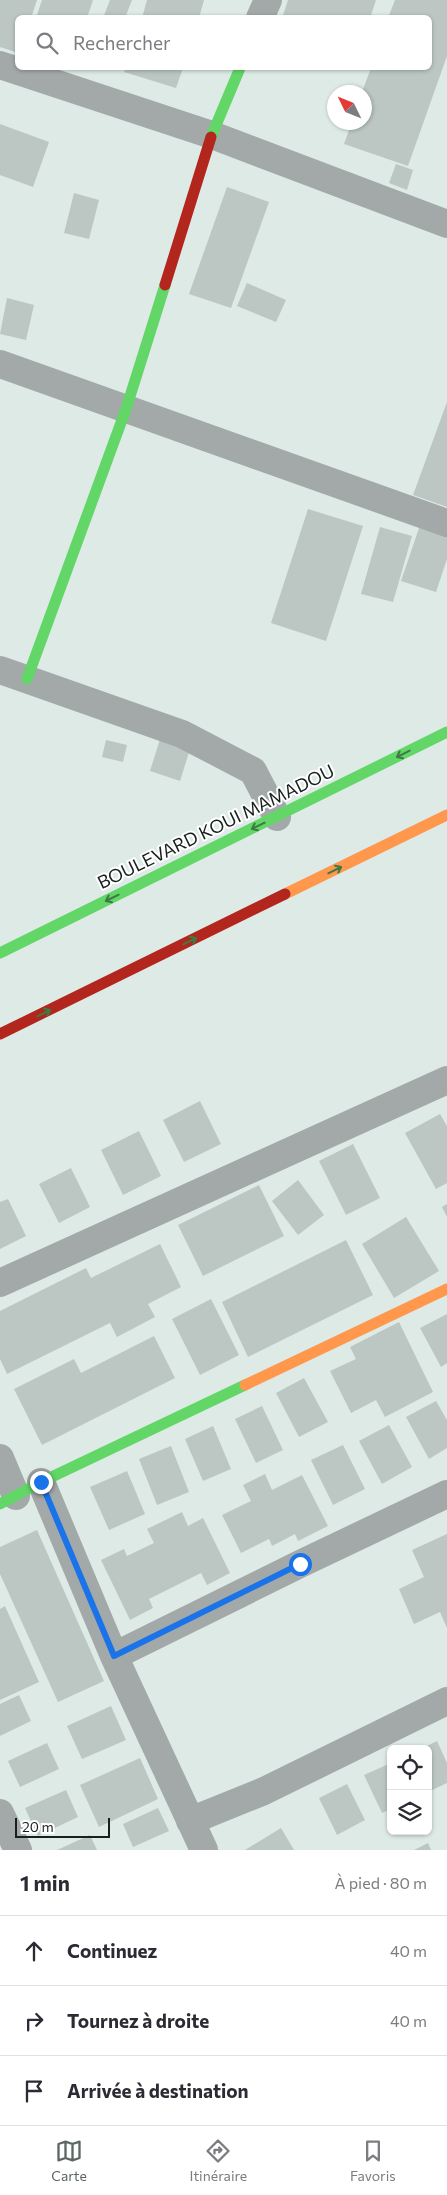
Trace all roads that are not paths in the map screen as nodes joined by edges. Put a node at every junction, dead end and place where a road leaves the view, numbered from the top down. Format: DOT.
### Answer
graph roads {
  1 [pos="268,0"];
  2 [pos="261,15"];
  3 [pos="0,65"];
  4 [pos="15,70"];
  5 [pos="15,70"];
  6 [pos="239,70"];
  7 [pos="212,135"];
  8 [pos="447,224"];
  9 [pos="0,364"];
  10 [pos="126,409"];
  11 [pos="447,523"];
  12 [pos="0,670"];
  13 [pos="26,679"];
  14 [pos="447,732"];
  15 [pos="447,815"];
  16 [pos="277,817"];
  17 [pos="0,953"];
  18 [pos="0,1034"];
  19 [pos="447,1080"];
  20 [pos="0,1283"];
  21 [pos="447,1289"];
  22 [pos="0,1458"];
  23 [pos="41,1482"];
  24 [pos="447,1494"];
  25 [pos="8,1500"];
  26 [pos="114,1656"];
  27 [pos="447,1700"];
  28 [pos="0,1813"];
  29 [pos="190,1820"];
  30 [pos="18,1850"];
  31 [pos="204,1850"];
  1 -- 2 [label="street"];
  3 -- 5 [label="street"];
  4 -- 7 [label="street"];
  6 -- 7 [label="street"];
  7 -- 8 [label="street"];
  7 -- 10 [label="street"];
  9 -- 10 [label="street"];
  10 -- 11 [label="street"];
  10 -- 13 [label="street"];
  12 -- 13 [label="street"];
  13 -- 16 [label="street"];
  14 -- 16 [label="street, BOULEVARD KOUI MAMADOU, one-way"];
  18 -- 15 [label="street, one-way"];
  16 -- 17 [label="street, BOULEVARD KOUI MAMADOU, one-way"];
  19 -- 20 [label="street"];
  21 -- 23 [label="street"];
  22 -- 25 [label="street"];
  23 -- 25 [label="street"];
  23 -- 26 [label="street"];
  24 -- 26 [label="street"];
  26 -- 29 [label="street"];
  27 -- 29 [label="street"];
  28 -- 30 [label="street"];
  29 -- 31 [label="street"];
}
